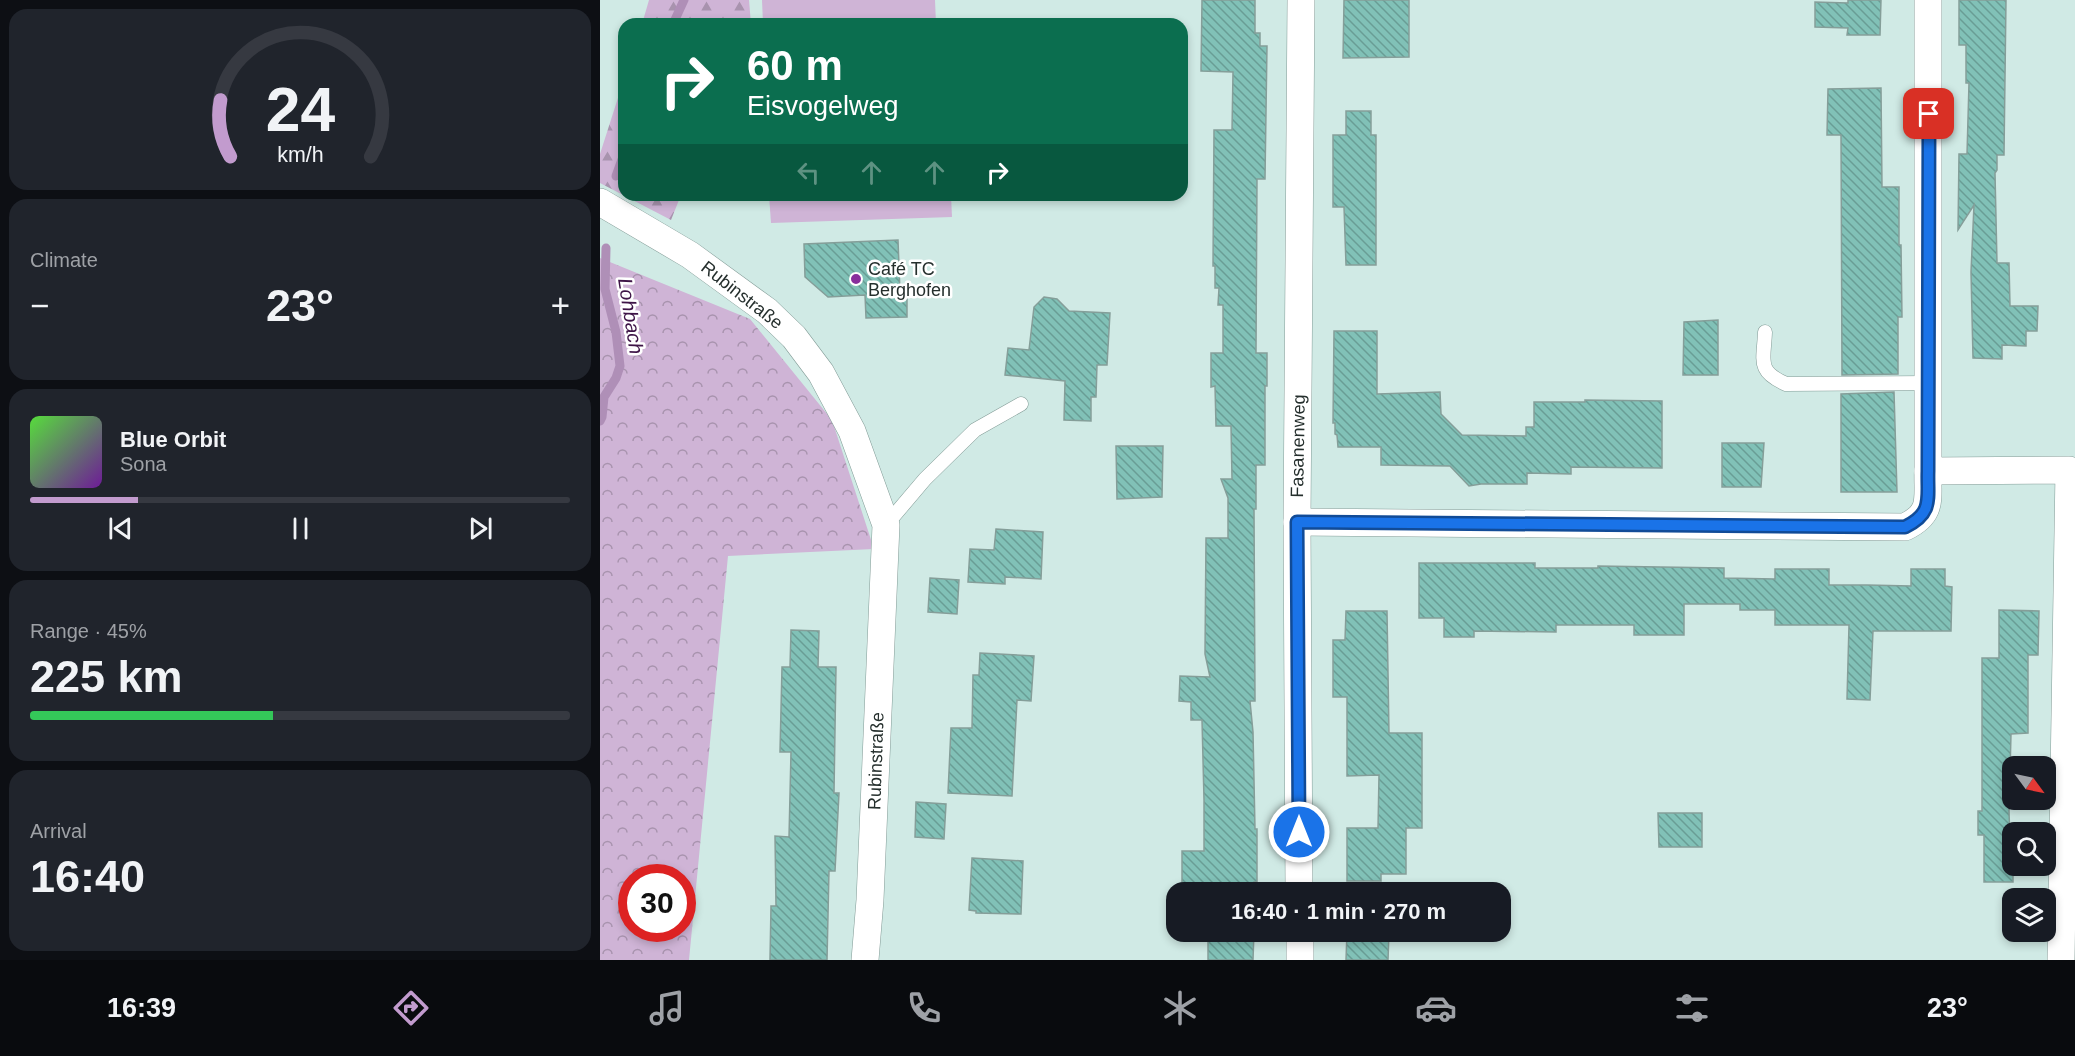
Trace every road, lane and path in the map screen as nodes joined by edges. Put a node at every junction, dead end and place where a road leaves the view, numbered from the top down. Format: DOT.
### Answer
graph roads {
  1 [pos="1301,0"];
  2 [pos="1929,0"];
  3 [pos="600,202"];
  4 [pos="1765,332"];
  5 [pos="1929,384"];
  6 [pos="1021,404"];
  7 [pos="2072,470"];
  8 [pos="1928,471"];
  9 [pos="1297,522"];
  10 [pos="886,525"];
  11 [pos="1299,882"];
  12 [pos="1300,942"];
  13 [pos="865,960"];
  14 [pos="1300,960"];
  15 [pos="2061,960"];
  1 -- 9 [label="street, Fasanenweg"];
  2 -- 5 [label="street"];
  3 -- 10 [label="street, Rubinstraße"];
  4 -- 5 [label="lane"];
  5 -- 8 [label="street"];
  6 -- 10 [label="lane"];
  7 -- 8 [label="street"];
  7 -- 15 [label="street"];
  8 -- 9 [label="street"];
  9 -- 11 [label="street, Fasanenweg"];
  10 -- 13 [label="street, Rubinstraße"];
  12 -- 14 [label="street"];
}
